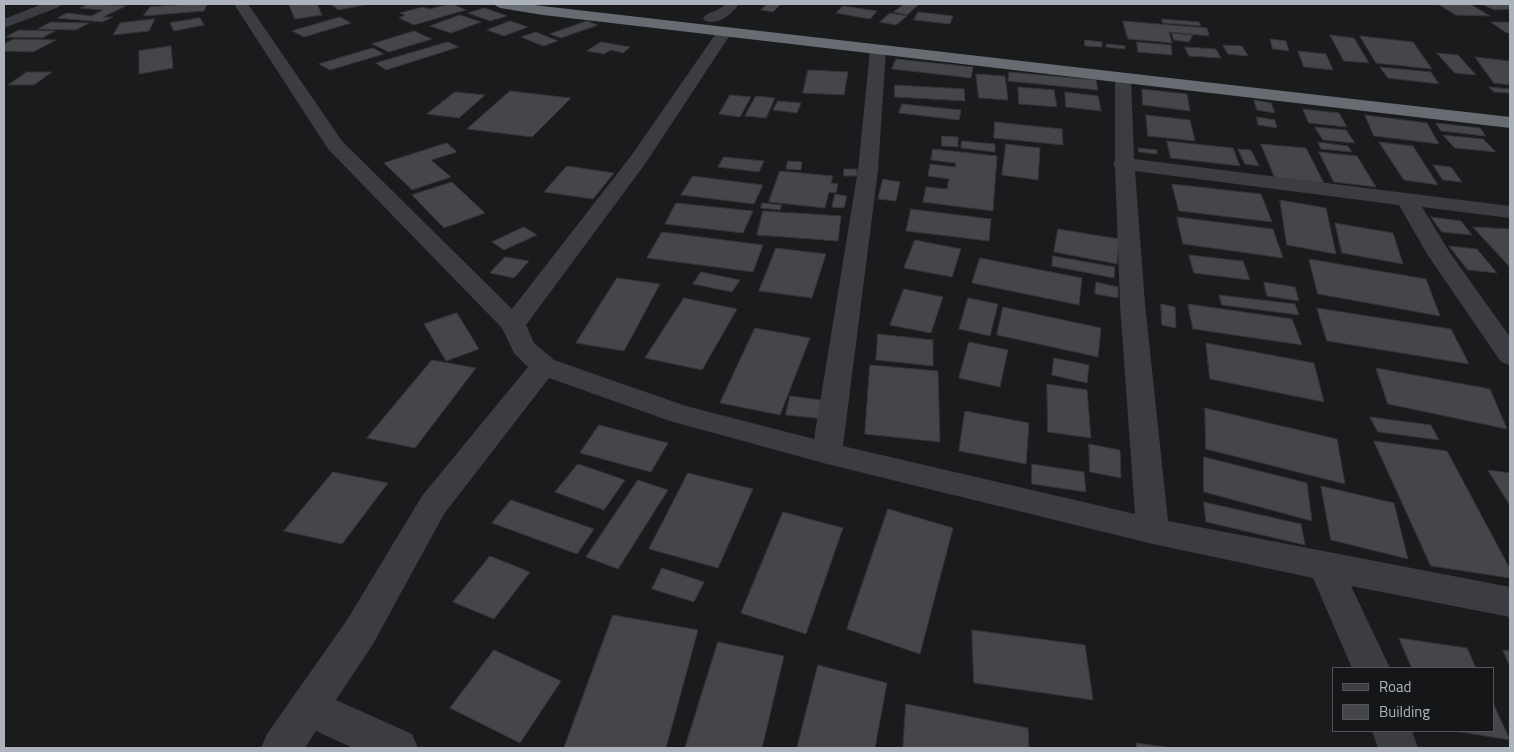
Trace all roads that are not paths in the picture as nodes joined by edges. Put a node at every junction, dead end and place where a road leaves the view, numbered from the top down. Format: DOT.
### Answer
graph roads {
  1 [pos="54,4"];
  2 [pos="241,4"];
  3 [pos="500,4"];
  4 [pos="591,4"];
  5 [pos="732,4"];
  6 [pos="36,5"];
  7 [pos="4,10"];
  8 [pos="4,18"];
  9 [pos="4,24"];
  10 [pos="717,25"];
  11 [pos="878,50"];
  12 [pos="1168,75"];
  13 [pos="1123,77"];
  14 [pos="1510,108"];
  15 [pos="1510,123"];
  16 [pos="1123,164"];
  17 [pos="1406,199"];
  18 [pos="1510,212"];
  19 [pos="513,325"];
  20 [pos="1510,356"];
  21 [pos="544,366"];
  22 [pos="827,452"];
  23 [pos="1153,531"];
  24 [pos="1325,566"];
  25 [pos="1510,602"];
  26 [pos="1371,667"];
  27 [pos="310,708"];
  28 [pos="1392,732"];
  29 [pos="281,748"];
  30 [pos="398,748"];
  31 [pos="1398,748"];
  1 -- 9 [label="street"];
  2 -- 19 [label="street"];
  3 -- 10 [label="highway"];
  4 -- 10 [label="highway"];
  5 -- 10 [label="street"];
  6 -- 7 [label="street"];
  6 -- 8 [label="street"];
  10 -- 11 [label="highway"];
  10 -- 12 [label="highway"];
  10 -- 19 [label="street"];
  11 -- 13 [label="highway"];
  11 -- 22 [label="street"];
  12 -- 13 [label="highway"];
  12 -- 14 [label="highway"];
  12 -- 15 [label="highway"];
  13 -- 16 [label="street"];
  16 -- 17 [label="street"];
  16 -- 23 [label="street"];
  17 -- 18 [label="street"];
  17 -- 20 [label="street"];
  19 -- 21 [label="street"];
  21 -- 22 [label="street"];
  21 -- 27 [label="street"];
  22 -- 23 [label="street"];
  23 -- 24 [label="street"];
  24 -- 25 [label="street"];
  24 -- 26 [label="street"];
  27 -- 29 [label="street"];
  27 -- 30 [label="street"];
  28 -- 31 [label="street"];
}
